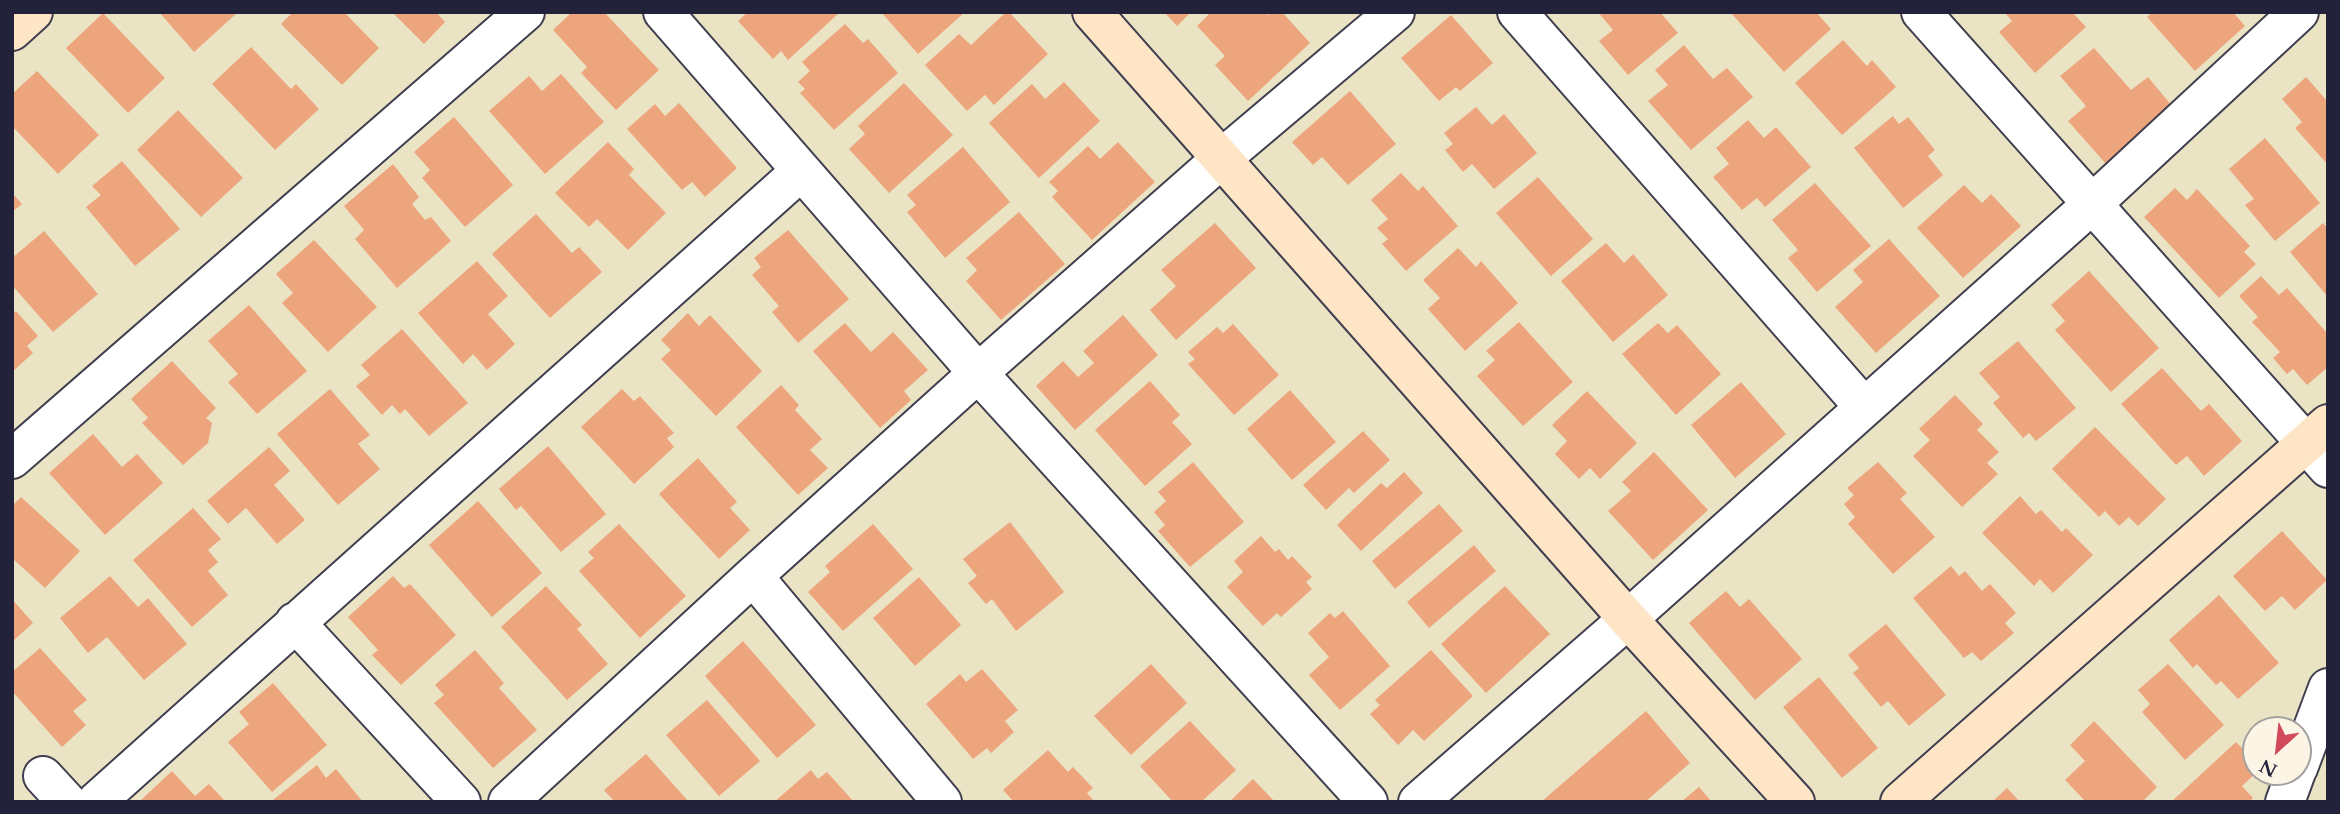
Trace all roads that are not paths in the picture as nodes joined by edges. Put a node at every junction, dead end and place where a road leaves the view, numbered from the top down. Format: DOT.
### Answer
graph roads {
  1 [pos="33,12"];
  2 [pos="525,12"];
  3 [pos="663,12"];
  4 [pos="1092,12"];
  5 [pos="1395,12"];
  6 [pos="1517,12"];
  7 [pos="1921,12"];
  8 [pos="2299,12"];
  9 [pos="12,31"];
  10 [pos="1222,159"];
  11 [pos="801,171"];
  12 [pos="2091,205"];
  13 [pos="978,373"];
  14 [pos="1864,407"];
  15 [pos="2320,445"];
  16 [pos="12,459"];
  17 [pos="752,576"];
  18 [pos="1629,619"];
  19 [pos="295,622"];
  20 [pos="2328,688"];
  21 [pos="2312,730"];
  22 [pos="96,802"];
  23 [pos="461,802"];
  24 [pos="508,802"];
  25 [pos="942,802"];
  26 [pos="1368,802"];
  27 [pos="1418,802"];
  28 [pos="1795,802"];
  29 [pos="1900,802"];
  1 -- 9 [label="street"];
  2 -- 16 [label="street"];
  3 -- 11 [label="street"];
  4 -- 10 [label="street"];
  5 -- 10 [label="street"];
  6 -- 14 [label="street"];
  7 -- 12 [label="street"];
  8 -- 12 [label="street"];
  10 -- 13 [label="street"];
  10 -- 18 [label="street"];
  11 -- 13 [label="street"];
  11 -- 19 [label="street"];
  12 -- 14 [label="street"];
  12 -- 15 [label="street"];
  13 -- 17 [label="street"];
  13 -- 26 [label="street"];
  14 -- 18 [label="street"];
  15 -- 29 [label="street"];
  17 -- 24 [label="street"];
  17 -- 25 [label="street"];
  18 -- 27 [label="street"];
  18 -- 28 [label="street"];
  19 -- 22 [label="street"];
  19 -- 23 [label="street"];
  20 -- 21 [label="street"];
}
